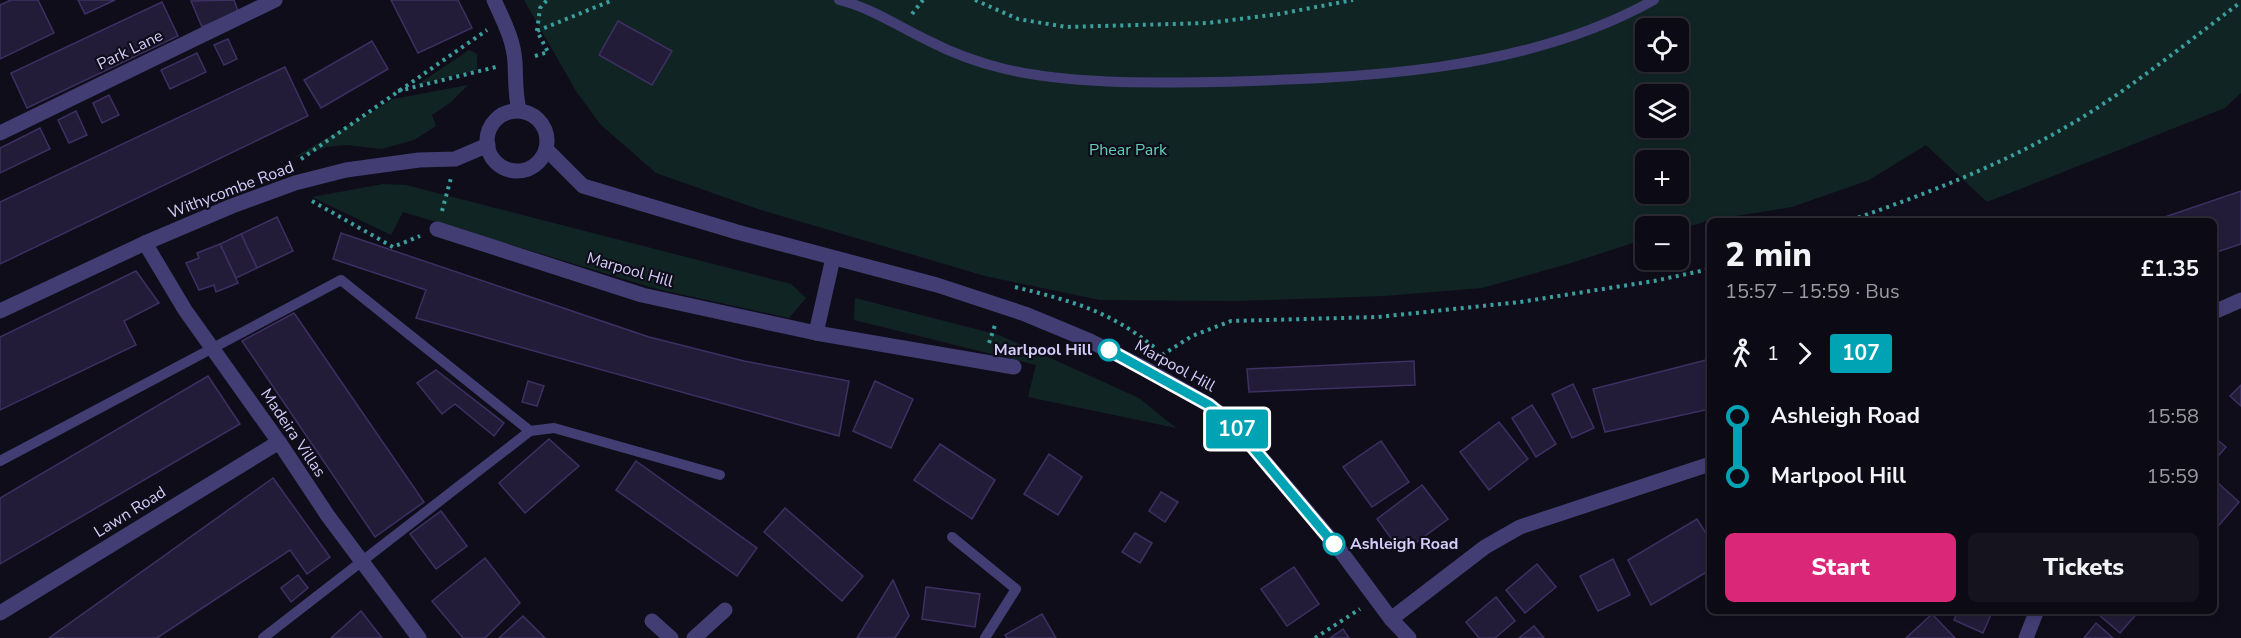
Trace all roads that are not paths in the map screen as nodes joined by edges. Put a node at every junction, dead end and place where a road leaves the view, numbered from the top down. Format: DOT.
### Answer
graph roads {
  1 [pos="275,0"];
  2 [pos="494,0"];
  3 [pos="839,0"];
  4 [pos="1654,0"];
  5 [pos="519,110"];
  6 [pos="0,133"];
  7 [pos="488,145"];
  8 [pos="547,150"];
  9 [pos="437,229"];
  10 [pos="144,243"];
  11 [pos="833,258"];
  12 [pos="2241,300"];
  13 [pos="0,311"];
  14 [pos="2217,311"];
  15 [pos="816,333"];
  16 [pos="213,348"];
  17 [pos="1014,367"];
  18 [pos="530,431"];
  19 [pos="279,442"];
  20 [pos="0,461"];
  21 [pos="1707,465"];
  22 [pos="720,475"];
  23 [pos="952,537"];
  24 [pos="361,562"];
  25 [pos="725,610"];
  26 [pos="0,613"];
  27 [pos="2035,614"];
  28 [pos="1391,619"];
  29 [pos="652,621"];
  30 [pos="263,638"];
  31 [pos="418,638"];
  32 [pos="671,638"];
  33 [pos="694,638"];
  34 [pos="985,638"];
  35 [pos="1409,638"];
  36 [pos="2026,638"];
  1 -- 6 [label="street, Park Lane"];
  2 -- 5 [label="street"];
  3 -- 4 [label="lane"];
  5 -- 7 [label="street"];
  5 -- 8 [label="street"];
  7 -- 8 [label="street"];
  7 -- 10 [label="street, Withycombe Road"];
  8 -- 11 [label="street, Marpool Hill"];
  9 -- 15 [label="street, Marpool Hill"];
  10 -- 13 [label="street, Withycombe Road"];
  10 -- 16 [label="street, Madeira Villas"];
  11 -- 15 [label="street"];
  11 -- 28 [label="street, Marpool Hill"];
  12 -- 14 [label="street"];
  15 -- 17 [label="street, Marpool Hill"];
  16 -- 18 [label="lane"];
  16 -- 19 [label="street, Madeira Villas"];
  16 -- 20 [label="lane"];
  18 -- 22 [label="lane"];
  18 -- 24 [label="lane"];
  19 -- 24 [label="street, Madeira Villas"];
  19 -- 26 [label="street, Lawn Road"];
  21 -- 28 [label="street"];
  23 -- 34 [label="lane"];
  24 -- 30 [label="lane"];
  24 -- 31 [label="street, Madeira Villas"];
  25 -- 33 [label="street"];
  27 -- 36 [label="street"];
  28 -- 35 [label="street, Marpool Hill"];
  29 -- 32 [label="street"];
}
